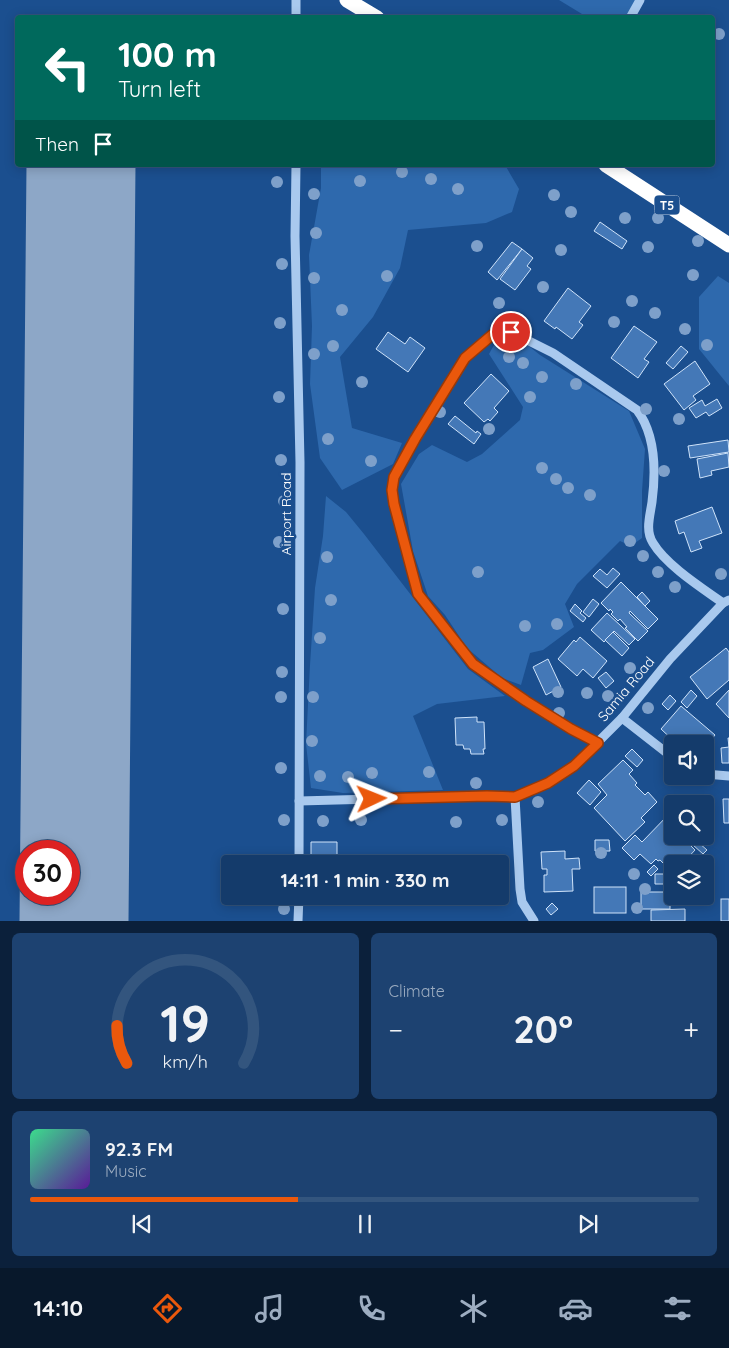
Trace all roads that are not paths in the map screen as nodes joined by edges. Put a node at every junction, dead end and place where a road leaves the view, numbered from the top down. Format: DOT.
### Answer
graph roads {
  1 [pos="296,0"];
  2 [pos="346,0"];
  3 [pos="640,0"];
  4 [pos="356,4"];
  5 [pos="296,15"];
  6 [pos="372,15"];
  7 [pos="632,15"];
  8 [pos="296,167"];
  9 [pos="609,167"];
  10 [pos="729,245"];
  11 [pos="726,601"];
  12 [pos="622,718"];
  13 [pos="598,743"];
  14 [pos="664,751"];
  15 [pos="714,775"];
  16 [pos="729,776"];
  17 [pos="515,797"];
  18 [pos="299,801"];
  19 [pos="299,855"];
  20 [pos="298,905"];
  21 [pos="298,920"];
  22 [pos="534,920"];
  1 -- 5 [label="street"];
  2 -- 4 [label="highway"];
  3 -- 7 [label="street"];
  4 -- 6 [label="highway"];
  8 -- 18 [label="street, Airport Road"];
  9 -- 10 [label="highway, T5"];
  11 -- 12 [label="street, Samia Road"];
  11 -- 13 [label="street"];
  12 -- 13 [label="street, Samia Road"];
  12 -- 14 [label="street"];
  13 -- 17 [label="street, Samia Road"];
  15 -- 16 [label="street"];
  17 -- 18 [label="street, Samia Road"];
  17 -- 22 [label="street"];
  18 -- 19 [label="street, Airport Road"];
  20 -- 21 [label="street"];
}
